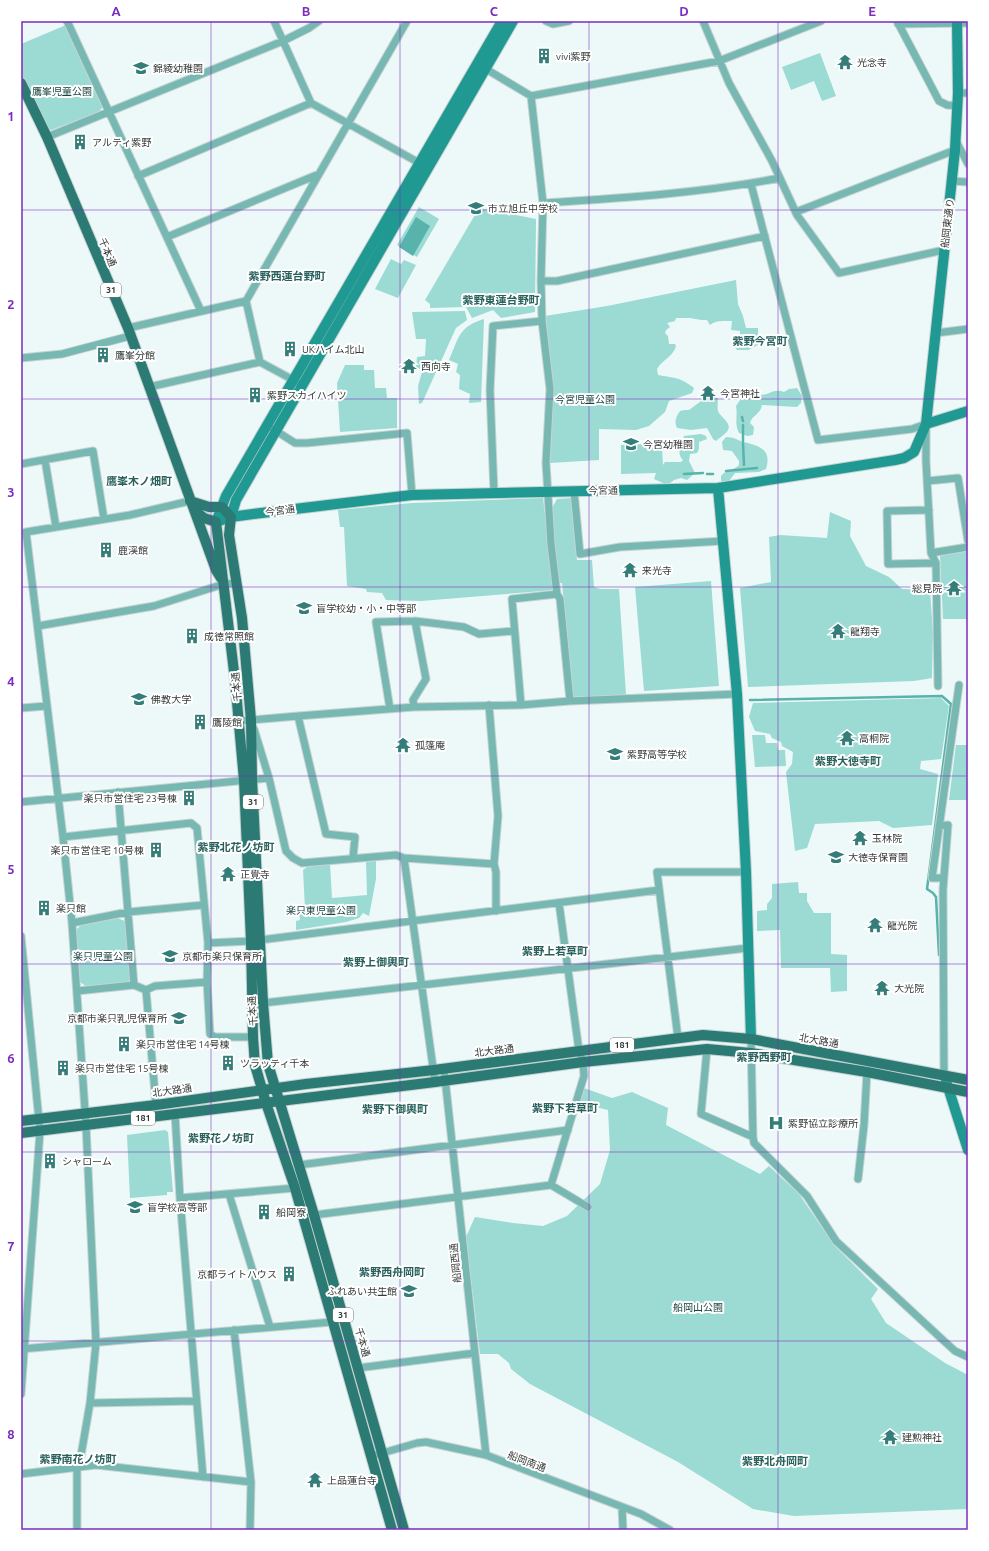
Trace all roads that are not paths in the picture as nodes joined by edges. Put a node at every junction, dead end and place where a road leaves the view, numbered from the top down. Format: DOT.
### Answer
graph roads {
  1 [pos="67,21"];
  2 [pos="274,21"];
  3 [pos="319,21"];
  4 [pos="407,21"];
  5 [pos="502,21"];
  6 [pos="513,21"];
  7 [pos="546,21"];
  8 [pos="569,21"];
  9 [pos="703,21"];
  10 [pos="821,21"];
  11 [pos="897,22"];
  12 [pos="957,22"];
  13 [pos="968,23"];
  14 [pos="283,41"];
  15 [pos="720,61"];
  16 [pos="481,67"];
  17 [pos="21,83"];
  18 [pos="963,93"];
  19 [pos="531,96"];
  20 [pos="311,103"];
  21 [pos="958,106"];
  22 [pos="109,112"];
  23 [pos="348,123"];
  24 [pos="46,137"];
  25 [pos="955,145"];
  26 [pos="968,164"];
  27 [pos="424,166"];
  28 [pos="319,174"];
  29 [pos="138,176"];
  30 [pos="780,178"];
  31 [pos="952,181"];
  32 [pos="968,182"];
  33 [pos="751,184"];
  34 [pos="542,203"];
  35 [pos="796,212"];
  36 [pos="765,236"];
  37 [pos="167,237"];
  38 [pos="944,250"];
  39 [pos="541,280"];
  40 [pos="246,301"];
  41 [pos="201,311"];
  42 [pos="542,321"];
  43 [pos="968,329"];
  44 [pos="129,332"];
  45 [pos="936,333"];
  46 [pos="21,358"];
  47 [pos="260,362"];
  48 [pos="298,382"];
  49 [pos="149,387"];
  50 [pos="968,411"];
  51 [pos="926,424"];
  52 [pos="272,428"];
  53 [pos="45,460"];
  54 [pos="21,464"];
  55 [pos="927,481"];
  56 [pos="718,488"];
  57 [pos="574,491"];
  58 [pos="494,492"];
  59 [pos="547,492"];
  60 [pos="412,495"];
  61 [pos="192,505"];
  62 [pos="222,507"];
  63 [pos="929,510"];
  64 [pos="231,517"];
  65 [pos="104,519"];
  66 [pos="216,522"];
  67 [pos="56,527"];
  68 [pos="723,541"];
  69 [pos="968,542"];
  70 [pos="968,547"];
  71 [pos="931,553"];
  72 [pos="936,563"];
  73 [pos="237,583"];
  74 [pos="224,584"];
  75 [pos="557,594"];
  76 [pos="415,621"];
  77 [pos="38,626"];
  78 [pos="514,631"];
  79 [pos="247,679"];
  80 [pos="235,680"];
  81 [pos="959,685"];
  82 [pos="938,686"];
  83 [pos="738,694"];
  84 [pos="570,701"];
  85 [pos="521,705"];
  86 [pos="47,706"];
  87 [pos="489,706"];
  88 [pos="414,707"];
  89 [pos="21,708"];
  90 [pos="390,709"];
  91 [pos="298,716"];
  92 [pos="240,720"];
  93 [pos="250,720"];
  94 [pos="270,778"];
  95 [pos="248,779"];
  96 [pos="118,792"];
  97 [pos="58,799"];
  98 [pos="21,802"];
  99 [pos="938,826"];
  100 [pos="121,830"];
  101 [pos="63,837"];
  102 [pos="936,845"];
  103 [pos="947,845"];
  104 [pos="353,858"];
  105 [pos="404,858"];
  106 [pos="494,864"];
  107 [pos="746,872"];
  108 [pos="944,878"];
  109 [pos="659,890"];
  110 [pos="559,903"];
  111 [pos="203,905"];
  112 [pos="496,911"];
  113 [pos="128,912"];
  114 [pos="413,922"];
  115 [pos="72,923"];
  116 [pos="21,936"];
  117 [pos="256,941"];
  118 [pos="208,943"];
  119 [pos="748,948"];
  120 [pos="668,957"];
  121 [pos="568,968"];
  122 [pos="207,982"];
  123 [pos="134,985"];
  124 [pos="421,985"];
  125 [pos="146,990"];
  126 [pos="77,991"];
  127 [pos="263,1003"];
  128 [pos="21,1004"];
  129 [pos="29,1010"];
  130 [pos="253,1038"];
  131 [pos="678,1038"];
  132 [pos="751,1039"];
  133 [pos="707,1049"];
  134 [pos="579,1051"];
  135 [pos="751,1052"];
  136 [pos="583,1062"];
  137 [pos="444,1069"];
  138 [pos="434,1070"];
  139 [pos="867,1072"];
  140 [pos="944,1075"];
  141 [pos="446,1080"];
  142 [pos="968,1080"];
  143 [pos="435,1082"];
  144 [pos="274,1088"];
  145 [pos="949,1088"];
  146 [pos="261,1090"];
  147 [pos="968,1092"];
  148 [pos="279,1101"];
  149 [pos="266,1103"];
  150 [pos="156,1105"];
  151 [pos="85,1112"];
  152 [pos="175,1114"];
  153 [pos="39,1118"];
  154 [pos="21,1121"];
  155 [pos="86,1124"];
  156 [pos="568,1130"];
  157 [pos="40,1131"];
  158 [pos="21,1133"];
  159 [pos="753,1137"];
  160 [pos="453,1145"];
  161 [pos="968,1150"];
  162 [pos="299,1165"];
  163 [pos="858,1179"];
  164 [pos="551,1185"];
  165 [pos="295,1188"];
  166 [pos="229,1194"];
  167 [pos="458,1197"];
  168 [pos="180,1198"];
  169 [pos="588,1207"];
  170 [pos="314,1215"];
  171 [pos="343,1315"];
  172 [pos="332,1322"];
  173 [pos="270,1327"];
  174 [pos="234,1330"];
  175 [pos="191,1334"];
  176 [pos="96,1342"];
  177 [pos="22,1349"];
  178 [pos="475,1353"];
  179 [pos="968,1356"];
  180 [pos="358,1368"];
  181 [pos="21,1394"];
  182 [pos="196,1401"];
  183 [pos="90,1403"];
  184 [pos="382,1454"];
  185 [pos="372,1456"];
  186 [pos="486,1456"];
  187 [pos="78,1467"];
  188 [pos="21,1474"];
  189 [pos="203,1477"];
  190 [pos="251,1482"];
  191 [pos="622,1506"];
  192 [pos="77,1530"];
  193 [pos="250,1530"];
  194 [pos="392,1530"];
  195 [pos="404,1530"];
  196 [pos="623,1530"];
  197 [pos="670,1530"];
  1 -- 22 [label="street"];
  2 -- 14 [label="street"];
  3 -- 14 [label="street"];
  4 -- 23 [label="street"];
  5 -- 16 [label="street"];
  6 -- 16 [label="street"];
  7 -- 8 [label="street"];
  9 -- 15 [label="street"];
  10 -- 15 [label="street"];
  11 -- 12 [label="street"];
  11 -- 21 [label="street"];
  12 -- 13 [label="street"];
  12 -- 18 [label="street, 船岡東通り"];
  14 -- 20 [label="street"];
  14 -- 22 [label="street"];
  15 -- 19 [label="street"];
  15 -- 30 [label="street"];
  16 -- 19 [label="street"];
  16 -- 27 [label="street"];
  17 -- 24 [label="main road, 千本通 / 31"];
  18 -- 21 [label="street, 船岡東通り"];
  19 -- 34 [label="street"];
  20 -- 23 [label="street"];
  20 -- 29 [label="street"];
  21 -- 25 [label="street, 船岡東通り"];
  22 -- 24 [label="street"];
  22 -- 29 [label="street"];
  23 -- 27 [label="street"];
  23 -- 28 [label="street"];
  24 -- 44 [label="main road, 千本通 / 31"];
  25 -- 26 [label="street"];
  25 -- 31 [label="street, 船岡東通り"];
  25 -- 35 [label="street"];
  27 -- 48 [label="street"];
  28 -- 37 [label="street"];
  28 -- 40 [label="street"];
  29 -- 37 [label="street"];
  30 -- 33 [label="street"];
  30 -- 35 [label="street"];
  31 -- 32 [label="street"];
  31 -- 38 [label="street, 船岡東通り"];
  33 -- 34 [label="street"];
  33 -- 36 [label="street"];
  34 -- 39 [label="street"];
  35 -- 38 [label="street"];
  36 -- 39 [label="street"];
  36 -- 51 [label="street"];
  37 -- 41 [label="street"];
  38 -- 45 [label="street, 船岡東通り"];
  39 -- 42 [label="street"];
  40 -- 41 [label="street"];
  40 -- 47 [label="street"];
  41 -- 44 [label="street"];
  42 -- 58 [label="street"];
  42 -- 59 [label="street"];
  43 -- 45 [label="street"];
  44 -- 46 [label="street"];
  44 -- 49 [label="main road, 千本通 / 31"];
  45 -- 51 [label="street, 船岡東通り"];
  47 -- 48 [label="street"];
  47 -- 49 [label="street"];
  48 -- 52 [label="street"];
  49 -- 61 [label="main road, 千本通 / 31"];
  50 -- 51 [label="street"];
  51 -- 55 [label="street"];
  51 -- 56 [label="street, 今宮通"];
  52 -- 60 [label="street"];
  52 -- 62 [label="street"];
  52 -- 64 [label="street"];
  53 -- 54 [label="street"];
  53 -- 65 [label="street"];
  53 -- 67 [label="street"];
  55 -- 63 [label="street"];
  55 -- 69 [label="street"];
  56 -- 57 [label="street, 今宮通"];
  56 -- 68 [label="street"];
  57 -- 59 [label="street, 今宮通"];
  57 -- 68 [label="street"];
  58 -- 59 [label="street, 今宮通"];
  58 -- 60 [label="street, 今宮通"];
  59 -- 75 [label="street"];
  60 -- 64 [label="street, 今宮通"];
  61 -- 62 [label="main road"];
  61 -- 65 [label="street"];
  61 -- 66 [label="main road"];
  61 -- 74 [label="main road, 31"];
  62 -- 64 [label="main road"];
  62 -- 66 [label="street"];
  63 -- 71 [label="street"];
  63 -- 72 [label="street"];
  64 -- 66 [label="street, 今宮通"];
  64 -- 73 [label="main road, 千本通 / 31"];
  65 -- 67 [label="street"];
  66 -- 74 [label="main road, 千本通 / 31"];
  67 -- 77 [label="street"];
  68 -- 83 [label="street"];
  70 -- 71 [label="street"];
  71 -- 72 [label="street"];
  72 -- 82 [label="street"];
  73 -- 74 [label="street"];
  73 -- 79 [label="main road, 千本通 / 31"];
  74 -- 77 [label="street"];
  74 -- 80 [label="main road, 千本通 / 31"];
  75 -- 78 [label="street"];
  75 -- 84 [label="street"];
  76 -- 78 [label="street"];
  76 -- 88 [label="street"];
  76 -- 90 [label="street"];
  77 -- 86 [label="street"];
  78 -- 85 [label="street"];
  79 -- 80 [label="street"];
  79 -- 93 [label="main road, 千本通 / 31"];
  80 -- 92 [label="main road, 千本通 / 31"];
  81 -- 99 [label="street"];
  83 -- 84 [label="street"];
  83 -- 107 [label="street"];
  84 -- 85 [label="street"];
  85 -- 87 [label="street"];
  86 -- 89 [label="street"];
  86 -- 97 [label="street"];
  87 -- 88 [label="street"];
  87 -- 106 [label="street"];
  88 -- 90 [label="street"];
  90 -- 91 [label="street"];
  91 -- 93 [label="street"];
  91 -- 104 [label="street"];
  92 -- 93 [label="street"];
  92 -- 95 [label="main road, 千本通 / 31"];
  93 -- 94 [label="street"];
  93 -- 95 [label="main road, 千本通 / 31"];
  94 -- 95 [label="street"];
  94 -- 104 [label="street"];
  95 -- 96 [label="street"];
  95 -- 117 [label="main road, 千本通 / 31"];
  96 -- 97 [label="street"];
  96 -- 100 [label="street"];
  97 -- 98 [label="street"];
  97 -- 101 [label="street"];
  99 -- 102 [label="street"];
  99 -- 103 [label="street"];
  100 -- 101 [label="street"];
  100 -- 111 [label="street"];
  100 -- 113 [label="street"];
  101 -- 115 [label="street"];
  102 -- 103 [label="street"];
  102 -- 108 [label="street"];
  103 -- 108 [label="street"];
  104 -- 105 [label="street"];
  105 -- 106 [label="street"];
  105 -- 114 [label="street"];
  106 -- 112 [label="street"];
  107 -- 109 [label="street"];
  107 -- 119 [label="street"];
  108 -- 140 [label="street"];
  109 -- 110 [label="street"];
  109 -- 120 [label="street"];
  110 -- 112 [label="street"];
  110 -- 121 [label="street"];
  111 -- 113 [label="street"];
  111 -- 118 [label="street"];
  112 -- 114 [label="street"];
  113 -- 115 [label="street"];
  113 -- 123 [label="street"];
  114 -- 117 [label="street"];
  114 -- 124 [label="street"];
  115 -- 126 [label="street"];
  116 -- 129 [label="street"];
  117 -- 118 [label="street"];
  117 -- 127 [label="main road, 千本通 / 31"];
  117 -- 130 [label="main road, 千本通 / 31"];
  118 -- 122 [label="street"];
  119 -- 120 [label="street"];
  119 -- 132 [label="street"];
  120 -- 121 [label="street"];
  120 -- 131 [label="street"];
  121 -- 124 [label="street"];
  121 -- 134 [label="street"];
  122 -- 125 [label="street"];
  122 -- 130 [label="street"];
  123 -- 125 [label="street"];
  123 -- 126 [label="street"];
  124 -- 127 [label="street"];
  124 -- 138 [label="street"];
  125 -- 150 [label="street"];
  126 -- 151 [label="street"];
  127 -- 144 [label="main road, 千本通 / 31"];
  128 -- 129 [label="street"];
  129 -- 153 [label="street"];
  130 -- 146 [label="main road, 千本通 / 31"];
  131 -- 132 [label="main road, 北大路通 / 181"];
  131 -- 134 [label="main road, 北大路通 / 181"];
  132 -- 135 [label="street"];
  132 -- 140 [label="main road, 北大路通 / 181"];
  133 -- 135 [label="main road, 181"];
  133 -- 136 [label="main road, 181"];
  133 -- 159 [label="street"];
  134 -- 136 [label="street"];
  134 -- 137 [label="main road, 北大路通 / 181"];
  135 -- 139 [label="main road, 181"];
  135 -- 159 [label="street"];
  136 -- 141 [label="main road, 181"];
  136 -- 156 [label="street"];
  137 -- 138 [label="main road, 北大路通 / 181"];
  137 -- 141 [label="street, 船岡西通"];
  138 -- 143 [label="street"];
  138 -- 144 [label="main road, 北大路通 / 181"];
  139 -- 145 [label="main road, 181"];
  139 -- 163 [label="street"];
  140 -- 142 [label="main road, 北大路通 / 181"];
  140 -- 145 [label="street"];
  141 -- 143 [label="main road, 181"];
  141 -- 160 [label="street, 船岡西通"];
  143 -- 148 [label="main road, 181"];
  144 -- 146 [label="main road, 北大路通 / 181"];
  144 -- 148 [label="main road, 千本通 / 31"];
  145 -- 147 [label="main road, 181"];
  145 -- 161 [label="street"];
  146 -- 149 [label="main road, 千本通 / 31"];
  146 -- 150 [label="main road, 北大路通 / 181"];
  148 -- 149 [label="main road, 181"];
  148 -- 162 [label="main road, 千本通 / 31"];
  149 -- 152 [label="main road, 181"];
  149 -- 165 [label="main road, 千本通 / 31"];
  150 -- 151 [label="main road, 北大路通 / 181"];
  151 -- 153 [label="main road, 北大路通 / 181"];
  151 -- 155 [label="street"];
  152 -- 155 [label="main road, 181"];
  152 -- 168 [label="street"];
  153 -- 154 [label="main road, 北大路通 / 181"];
  153 -- 157 [label="street"];
  155 -- 157 [label="main road, 181"];
  155 -- 176 [label="street"];
  156 -- 160 [label="street"];
  156 -- 164 [label="street"];
  157 -- 158 [label="main road, 181"];
  157 -- 177 [label="street"];
  159 -- 179 [label="street"];
  160 -- 162 [label="street"];
  160 -- 167 [label="street, 船岡西通"];
  162 -- 170 [label="main road, 千本通 / 31"];
  164 -- 167 [label="street"];
  164 -- 169 [label="street"];
  165 -- 166 [label="street"];
  165 -- 172 [label="main road, 千本通 / 31"];
  166 -- 168 [label="street"];
  166 -- 173 [label="street"];
  167 -- 170 [label="street"];
  167 -- 178 [label="street, 船岡西通"];
  168 -- 175 [label="street"];
  170 -- 171 [label="main road, 千本通 / 31"];
  171 -- 172 [label="street"];
  171 -- 180 [label="main road, 千本通 / 31"];
  172 -- 173 [label="street"];
  172 -- 185 [label="main road, 千本通 / 31"];
  173 -- 174 [label="street"];
  174 -- 175 [label="street"];
  174 -- 190 [label="street"];
  175 -- 176 [label="street"];
  175 -- 182 [label="street"];
  176 -- 177 [label="street"];
  176 -- 183 [label="street"];
  177 -- 181 [label="street"];
  178 -- 180 [label="street"];
  178 -- 186 [label="street, 船岡西通"];
  180 -- 184 [label="main road, 千本通 / 31"];
  182 -- 183 [label="street"];
  182 -- 189 [label="street"];
  183 -- 187 [label="street"];
  184 -- 185 [label="street, 船岡南通"];
  184 -- 186 [label="street, 船岡南通"];
  184 -- 195 [label="main road, 千本通 / 31"];
  185 -- 194 [label="main road, 千本通 / 31"];
  186 -- 191 [label="street, 船岡南通"];
  187 -- 188 [label="street"];
  187 -- 189 [label="street"];
  187 -- 192 [label="street"];
  189 -- 190 [label="street"];
  190 -- 193 [label="street"];
  191 -- 196 [label="street"];
  191 -- 197 [label="street, 船岡南通"];
}
